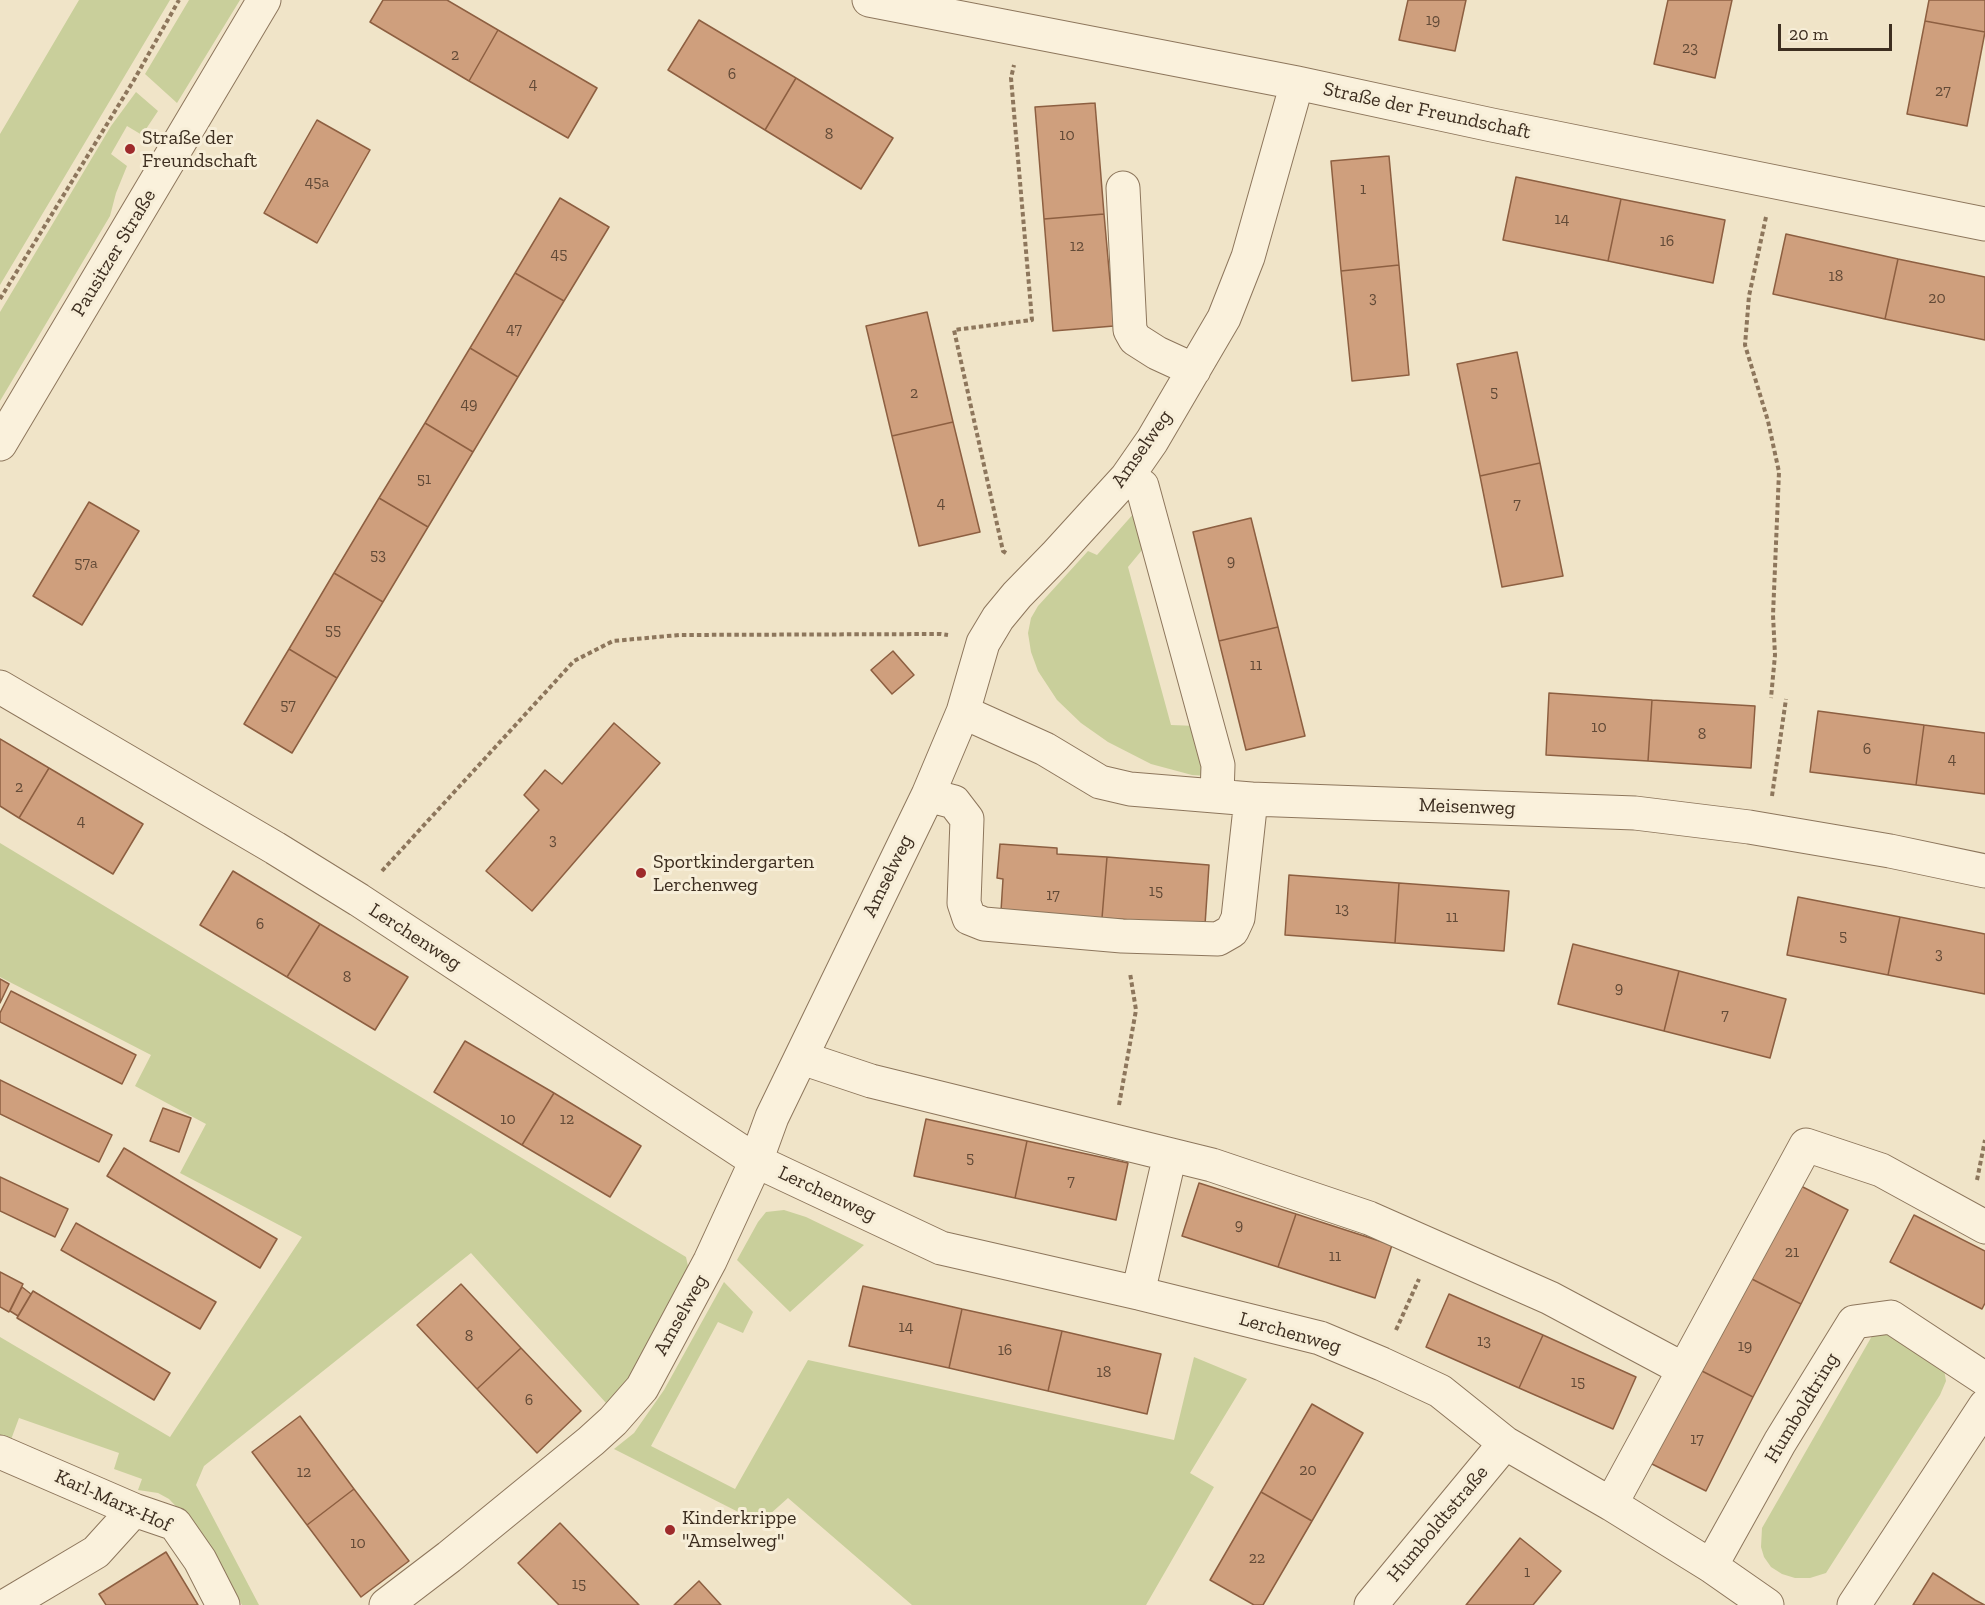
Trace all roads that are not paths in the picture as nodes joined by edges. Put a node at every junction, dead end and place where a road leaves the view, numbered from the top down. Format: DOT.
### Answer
graph roads {
  1 [pos="264,0"];
  2 [pos="869,0"];
  3 [pos="1297,83"];
  4 [pos="1123,188"];
  5 [pos="1985,224"];
  6 [pos="1194,370"];
  7 [pos="0,444"];
  8 [pos="1126,477"];
  9 [pos="0,687"];
  10 [pos="963,711"];
  11 [pos="928,795"];
  12 [pos="1217,796"];
  13 [pos="1251,799"];
  14 [pos="1985,871"];
  15 [pos="802,1058"];
  16 [pos="1170,1155"];
  17 [pos="756,1161"];
  18 [pos="1985,1227"];
  19 [pos="1138,1293"];
  20 [pos="1683,1369"];
  21 [pos="1985,1379"];
  22 [pos="1982,1411"];
  23 [pos="1506,1443"];
  24 [pos="0,1452"];
  25 [pos="1611,1504"];
  26 [pos="134,1510"];
  27 [pos="1711,1566"];
  28 [pos="7,1605"];
  29 [pos="224,1605"];
  30 [pos="386,1605"];
  31 [pos="1371,1605"];
  32 [pos="1767,1605"];
  33 [pos="1854,1605"];
  1 -- 7 [label="street, Pausitzer Straße"];
  2 -- 3 [label="street, Straße der Freundschaft"];
  3 -- 5 [label="street, Straße der Freundschaft"];
  3 -- 6 [label="street, Amselweg"];
  4 -- 6 [label="street"];
  6 -- 8 [label="street, Amselweg"];
  8 -- 10 [label="street, Amselweg"];
  8 -- 12 [label="street"];
  9 -- 17 [label="street, Lerchenweg"];
  10 -- 11 [label="street, Amselweg"];
  10 -- 12 [label="street, Meisenweg"];
  11 -- 13 [label="street"];
  11 -- 15 [label="street, Amselweg"];
  12 -- 13 [label="street, Meisenweg"];
  13 -- 14 [label="street, Meisenweg"];
  15 -- 16 [label="street"];
  15 -- 17 [label="street, Amselweg"];
  16 -- 19 [label="street"];
  16 -- 20 [label="street"];
  17 -- 19 [label="street, Lerchenweg"];
  17 -- 30 [label="street, Amselweg"];
  18 -- 20 [label="street"];
  19 -- 23 [label="street, Lerchenweg"];
  20 -- 25 [label="street"];
  21 -- 27 [label="street, Humboldtring"];
  22 -- 33 [label="street"];
  23 -- 25 [label="street, Lerchenweg"];
  23 -- 31 [label="street, Humboldtstraße"];
  24 -- 26 [label="street, Karl-Marx-Hof"];
  25 -- 27 [label="street, Lerchenweg"];
  26 -- 28 [label="street"];
  26 -- 29 [label="street, Karl-Marx-Hof"];
  27 -- 32 [label="street"];
}
